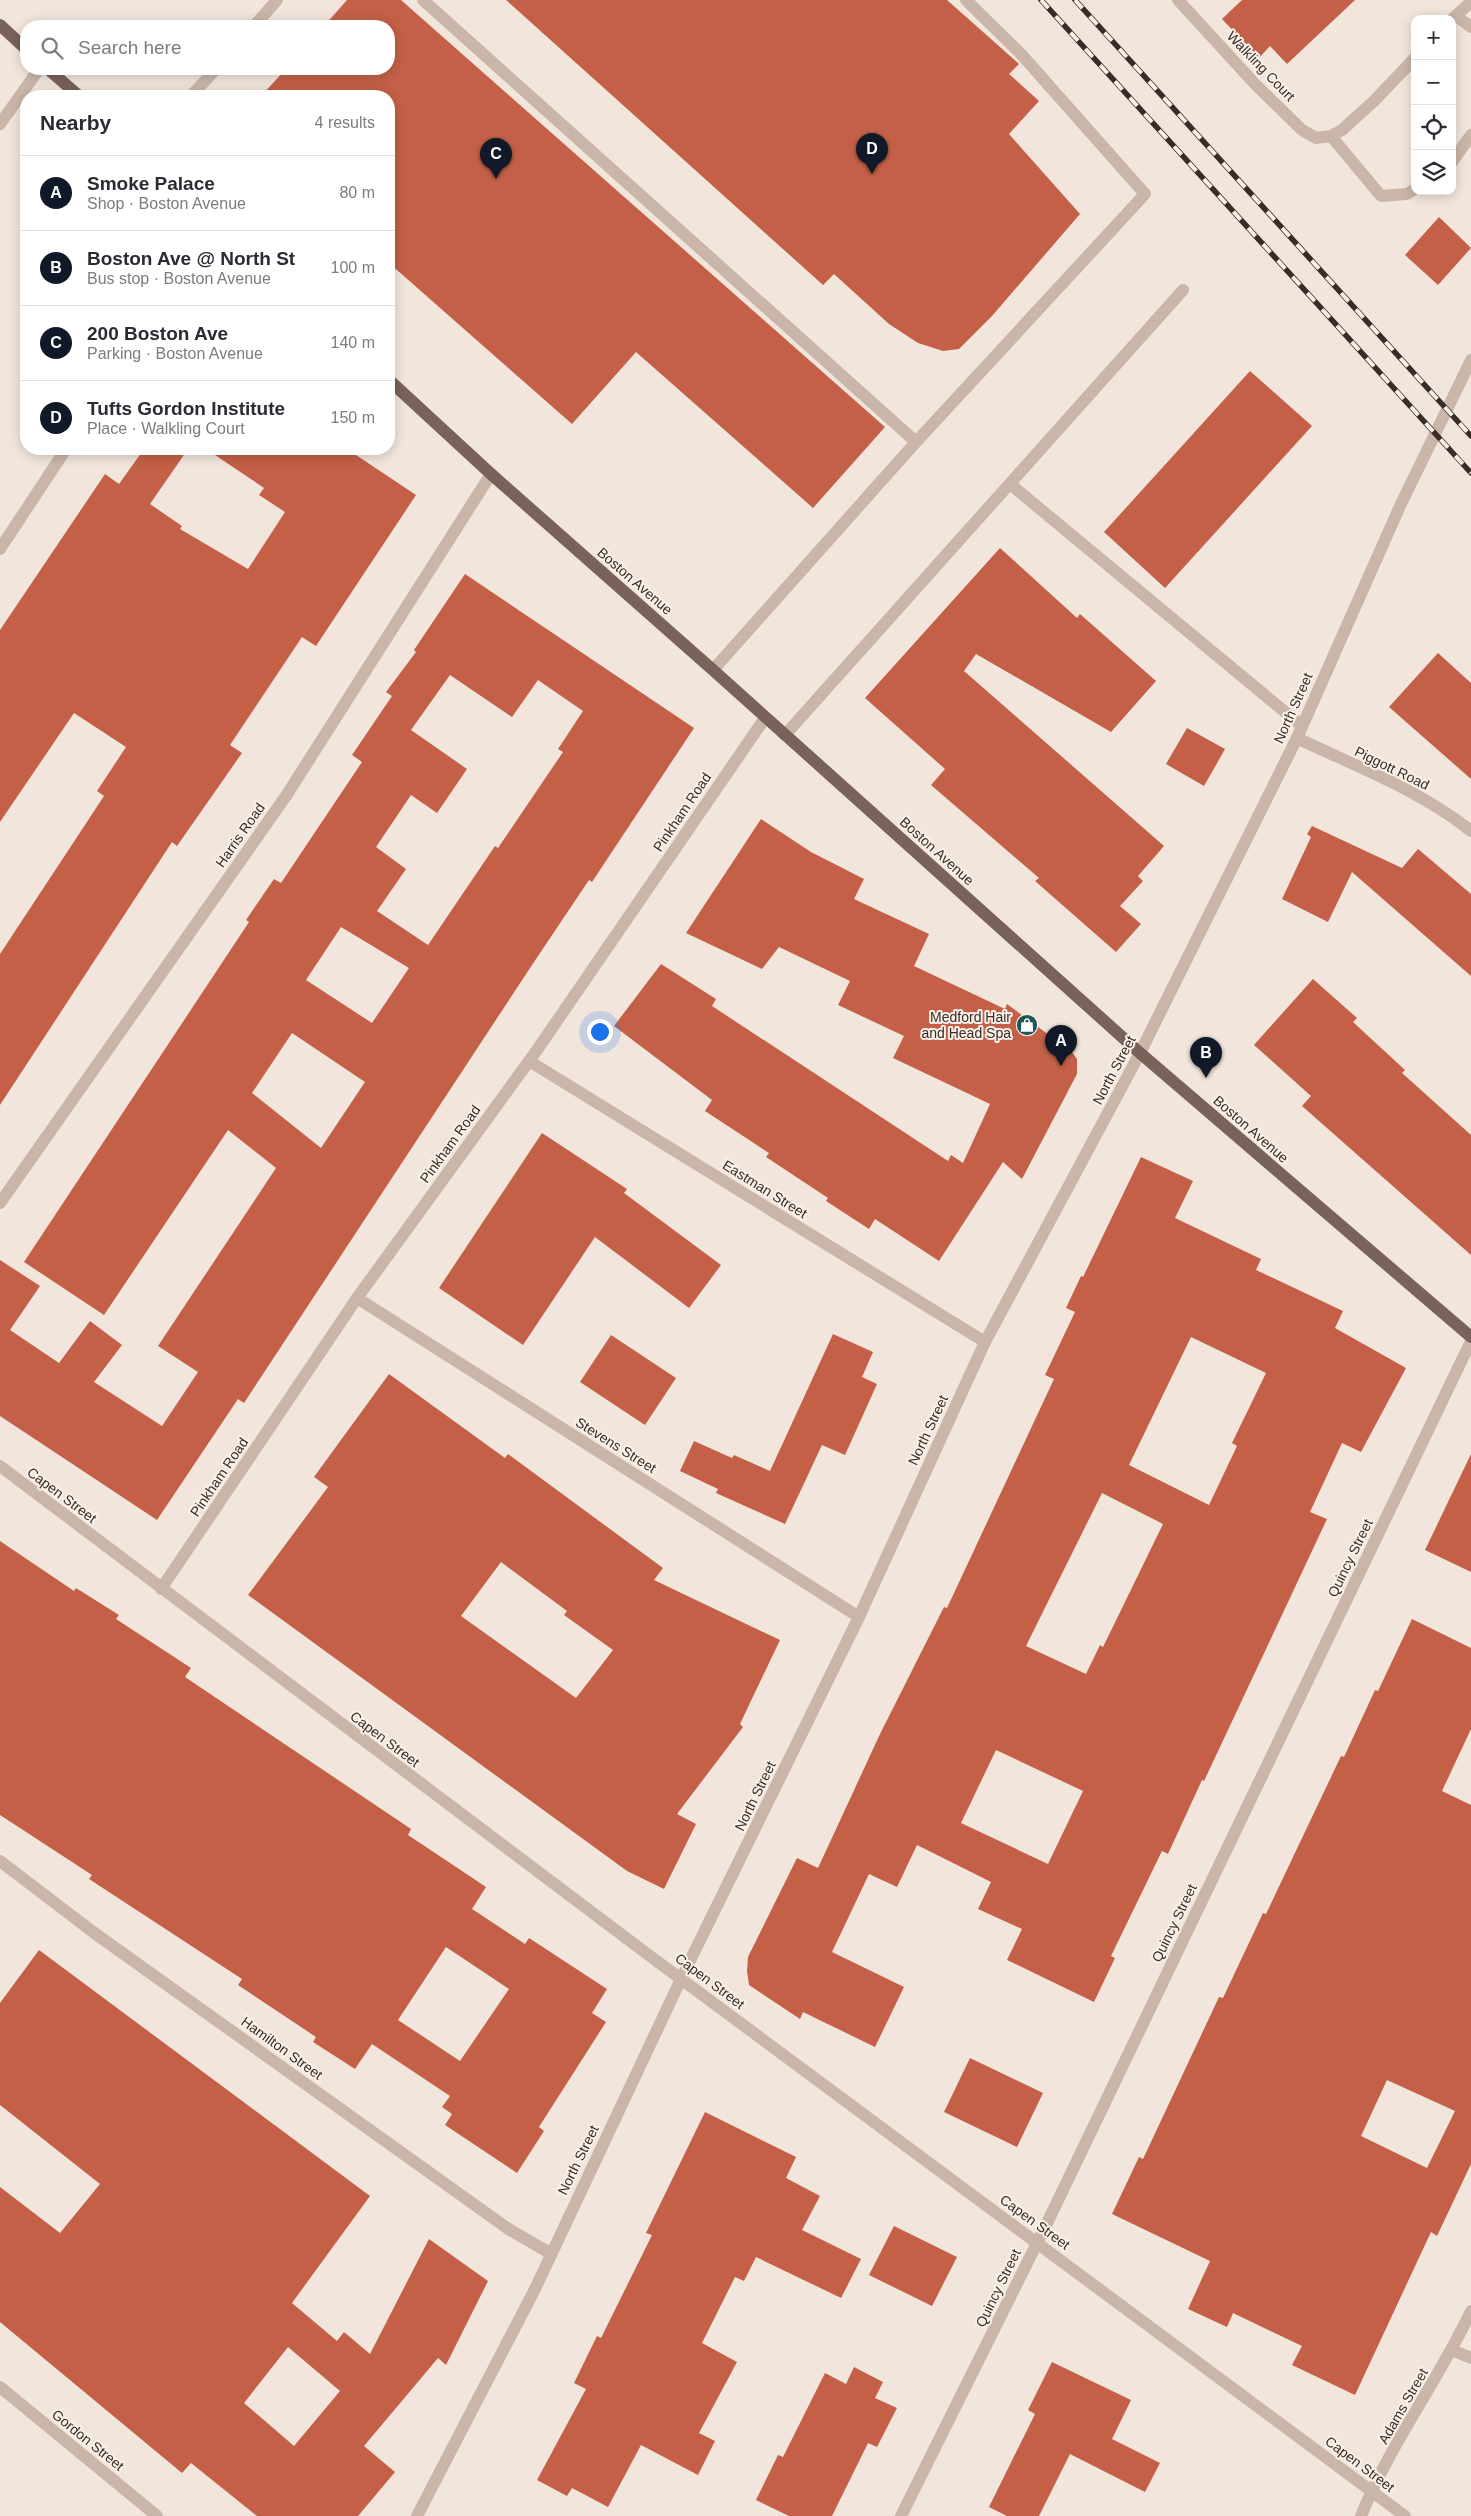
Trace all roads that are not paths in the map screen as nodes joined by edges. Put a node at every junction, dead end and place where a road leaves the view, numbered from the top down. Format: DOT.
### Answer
graph roads {
  1 [pos="277,0"];
  2 [pos="423,0"];
  3 [pos="966,0"];
  4 [pos="1178,0"];
  5 [pos="1471,2"];
  6 [pos="1456,16"];
  7 [pos="1456,19"];
  8 [pos="259,20"];
  9 [pos="0,25"];
  10 [pos="1471,27"];
  11 [pos="20,43"];
  12 [pos="1413,60"];
  13 [pos="35,75"];
  14 [pos="55,75"];
  15 [pos="210,75"];
  16 [pos="24,90"];
  17 [pos="72,90"];
  18 [pos="197,90"];
  19 [pos="20,96"];
  20 [pos="0,124"];
  21 [pos="1471,135"];
  22 [pos="1331,136"];
  23 [pos="1456,156"];
  24 [pos="1411,192"];
  25 [pos="1183,290"];
  26 [pos="1471,360"];
  27 [pos="395,386"];
  28 [pos="916,442"];
  29 [pos="62,455"];
  30 [pos="491,474"];
  31 [pos="1010,484"];
  32 [pos="0,549"];
  33 [pos="713,670"];
  34 [pos="765,718"];
  35 [pos="1302,726"];
  36 [pos="785,735"];
  37 [pos="1297,738"];
  38 [pos="1471,831"];
  39 [pos="1140,1053"];
  40 [pos="529,1061"];
  41 [pos="0,1203"];
  42 [pos="358,1298"];
  43 [pos="1471,1337"];
  44 [pos="985,1342"];
  45 [pos="1471,1342"];
  46 [pos="0,1466"];
  47 [pos="161,1589"];
  48 [pos="859,1617"];
  49 [pos="0,1861"];
  50 [pos="681,1979"];
  51 [pos="1037,2243"];
  52 [pos="550,2253"];
  53 [pos="1471,2311"];
  54 [pos="1452,2350"];
  55 [pos="1471,2358"];
  56 [pos="0,2387"];
  57 [pos="1371,2490"];
  58 [pos="157,2516"];
  59 [pos="417,2516"];
  60 [pos="901,2516"];
  61 [pos="1361,2516"];
  62 [pos="1405,2516"];
  1 -- 8 [label="street"];
  2 -- 28 [label="street"];
  3 -- 28 [label="street"];
  4 -- 22 [label="street, Walkling Court"];
  5 -- 6 [label="street"];
  7 -- 10 [label="street"];
  9 -- 11 [label="main road"];
  12 -- 22 [label="street"];
  13 -- 16 [label="street"];
  14 -- 17 [label="main road"];
  15 -- 18 [label="street"];
  19 -- 20 [label="street"];
  21 -- 23 [label="street"];
  22 -- 24 [label="street"];
  25 -- 31 [label="street"];
  26 -- 35 [label="street, North Street"];
  27 -- 30 [label="main road, Boston Avenue"];
  28 -- 33 [label="street"];
  29 -- 32 [label="street"];
  30 -- 33 [label="main road, Boston Avenue"];
  30 -- 41 [label="street, Harris Road"];
  31 -- 35 [label="street"];
  31 -- 36 [label="street"];
  33 -- 34 [label="main road, Boston Avenue"];
  34 -- 36 [label="main road, Boston Avenue"];
  34 -- 40 [label="street, Pinkham Road"];
  35 -- 37 [label="street, North Street"];
  36 -- 39 [label="main road, Boston Avenue"];
  37 -- 38 [label="street, Piggott Road"];
  37 -- 39 [label="street, North Street"];
  39 -- 43 [label="main road, Boston Avenue"];
  39 -- 44 [label="street, North Street"];
  40 -- 42 [label="street, Pinkham Road"];
  40 -- 44 [label="street, Eastman Street"];
  42 -- 47 [label="street, Pinkham Road"];
  42 -- 48 [label="street, Stevens Street"];
  44 -- 48 [label="street, North Street"];
  45 -- 51 [label="street, Quincy Street"];
  46 -- 47 [label="street, Capen Street"];
  47 -- 50 [label="street, Capen Street"];
  48 -- 50 [label="street, North Street"];
  49 -- 52 [label="street, Hamilton Street"];
  50 -- 51 [label="street, Capen Street"];
  50 -- 52 [label="street, North Street"];
  51 -- 57 [label="street, Capen Street"];
  51 -- 60 [label="street, Quincy Street"];
  52 -- 59 [label="street, North Street"];
  53 -- 54 [label="street, Adams Street"];
  54 -- 55 [label="street"];
  54 -- 57 [label="street, Adams Street"];
  56 -- 58 [label="street, Gordon Street"];
  57 -- 61 [label="street, Adams Street"];
  57 -- 62 [label="street, Capen Street"];
}
